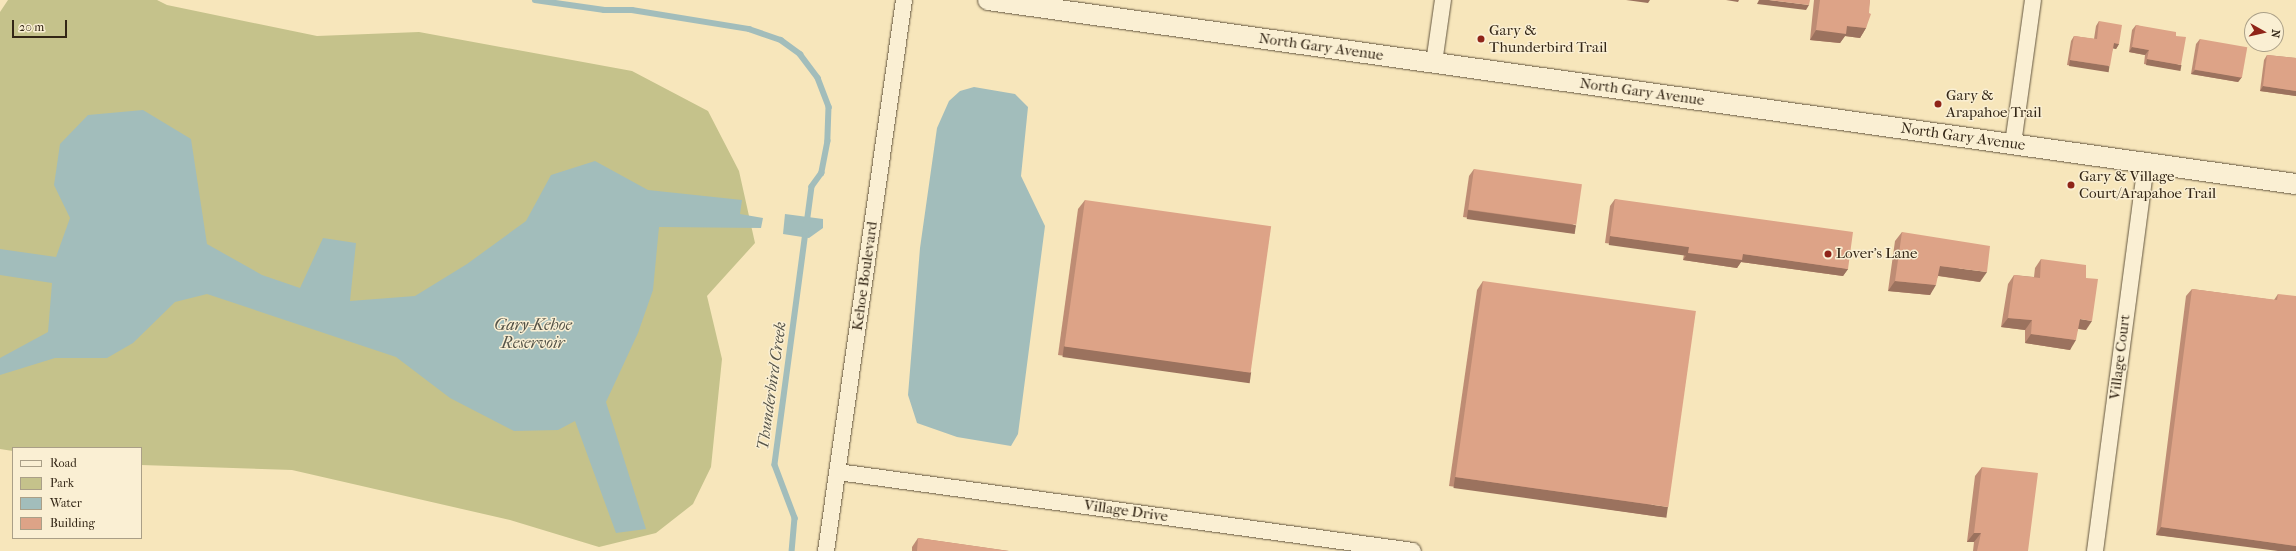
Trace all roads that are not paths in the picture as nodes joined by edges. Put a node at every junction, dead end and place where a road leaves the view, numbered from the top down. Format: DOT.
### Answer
graph roads {
  1 [pos="904,0"];
  2 [pos="988,0"];
  3 [pos="1443,0"];
  4 [pos="2033,0"];
  5 [pos="1434,63"];
  6 [pos="2013,144"];
  7 [pos="2146,163"];
  8 [pos="2296,184"];
  9 [pos="838,472"];
  10 [pos="826,551"];
  11 [pos="1413,551"];
  12 [pos="2095,551"];
  1 -- 9 [label="street, Kehoe Boulevard"];
  2 -- 5 [label="street, North Gary Avenue"];
  3 -- 5 [label="street"];
  4 -- 6 [label="street"];
  5 -- 6 [label="street, North Gary Avenue"];
  6 -- 7 [label="street, North Gary Avenue"];
  7 -- 8 [label="street, North Gary Avenue"];
  7 -- 12 [label="street, Village Court"];
  9 -- 10 [label="street, Kehoe Boulevard"];
  9 -- 11 [label="street, Village Drive"];
}
